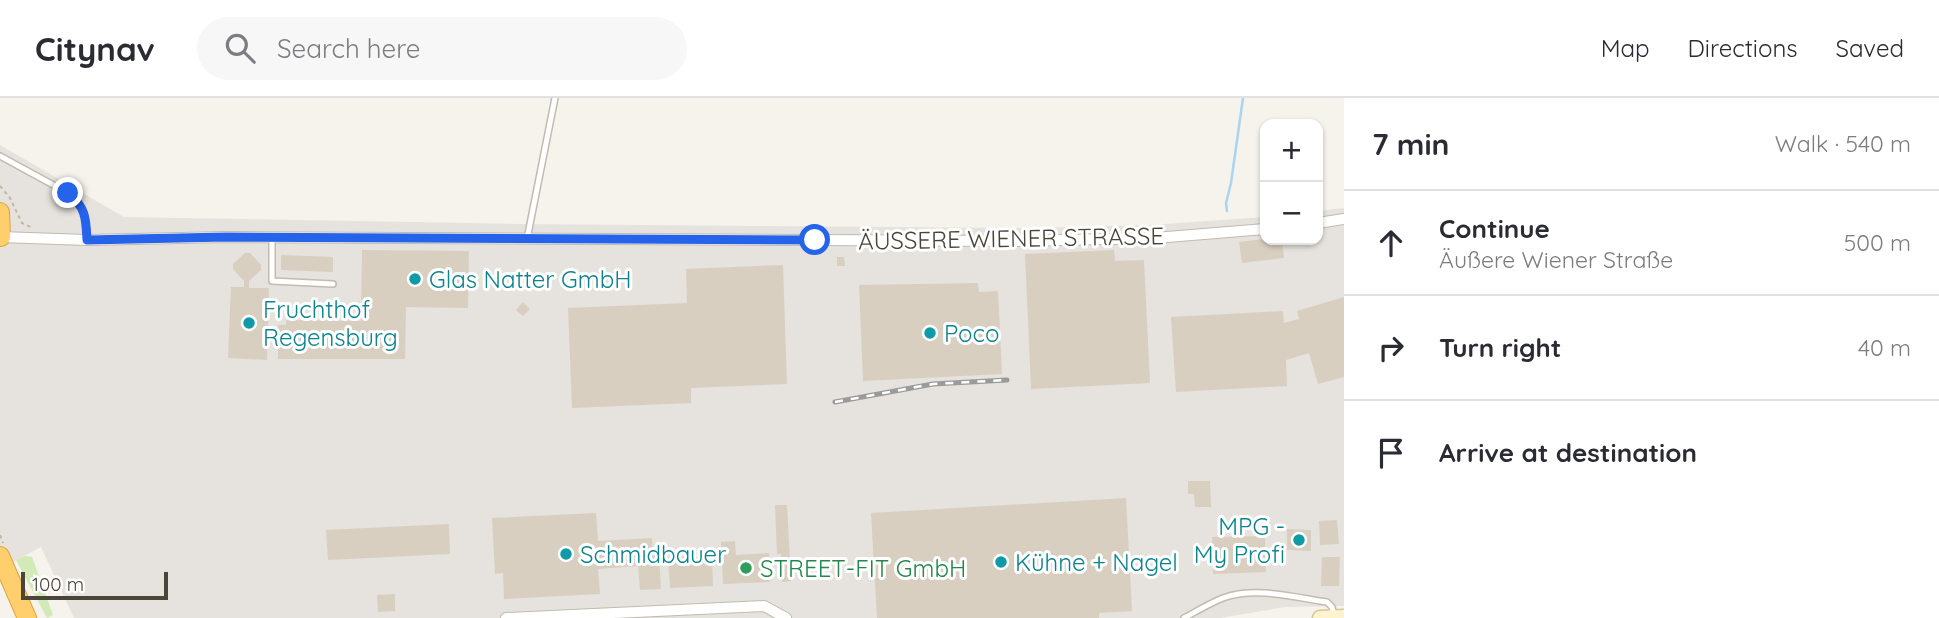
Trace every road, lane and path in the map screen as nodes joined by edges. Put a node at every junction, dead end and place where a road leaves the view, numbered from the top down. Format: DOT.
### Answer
graph roads {
  1 [pos="555,98"];
  2 [pos="0,156"];
  3 [pos="0,186"];
  4 [pos="0,212"];
  5 [pos="1344,219"];
  6 [pos="1323,222"];
  7 [pos="42,229"];
  8 [pos="1260,229"];
  9 [pos="0,237"];
  10 [pos="272,238"];
  11 [pos="527,239"];
  12 [pos="87,240"];
  13 [pos="333,284"];
  14 [pos="3,567"];
  15 [pos="1332,617"];
  16 [pos="16,618"];
  17 [pos="27,618"];
  18 [pos="506,618"];
  19 [pos="786,618"];
  20 [pos="1184,618"];
  1 -- 11 [label="lane"];
  2 -- 12 [label="lane"];
  3 -- 7 [label="path"];
  4 -- 9 [label="highway"];
  5 -- 6 [label="street"];
  8 -- 11 [label="street, ÄUSSERE WIENER STRASSE"];
  9 -- 12 [label="street, ÄUSSERE WIENER STRASSE"];
  10 -- 11 [label="street, ÄUSSERE WIENER STRASSE"];
  10 -- 12 [label="street, ÄUSSERE WIENER STRASSE"];
  10 -- 13 [label="lane"];
  14 -- 16 [label="highway"];
  14 -- 17 [label="highway"];
  15 -- 20 [label="lane"];
  18 -- 19 [label="street"];
}
